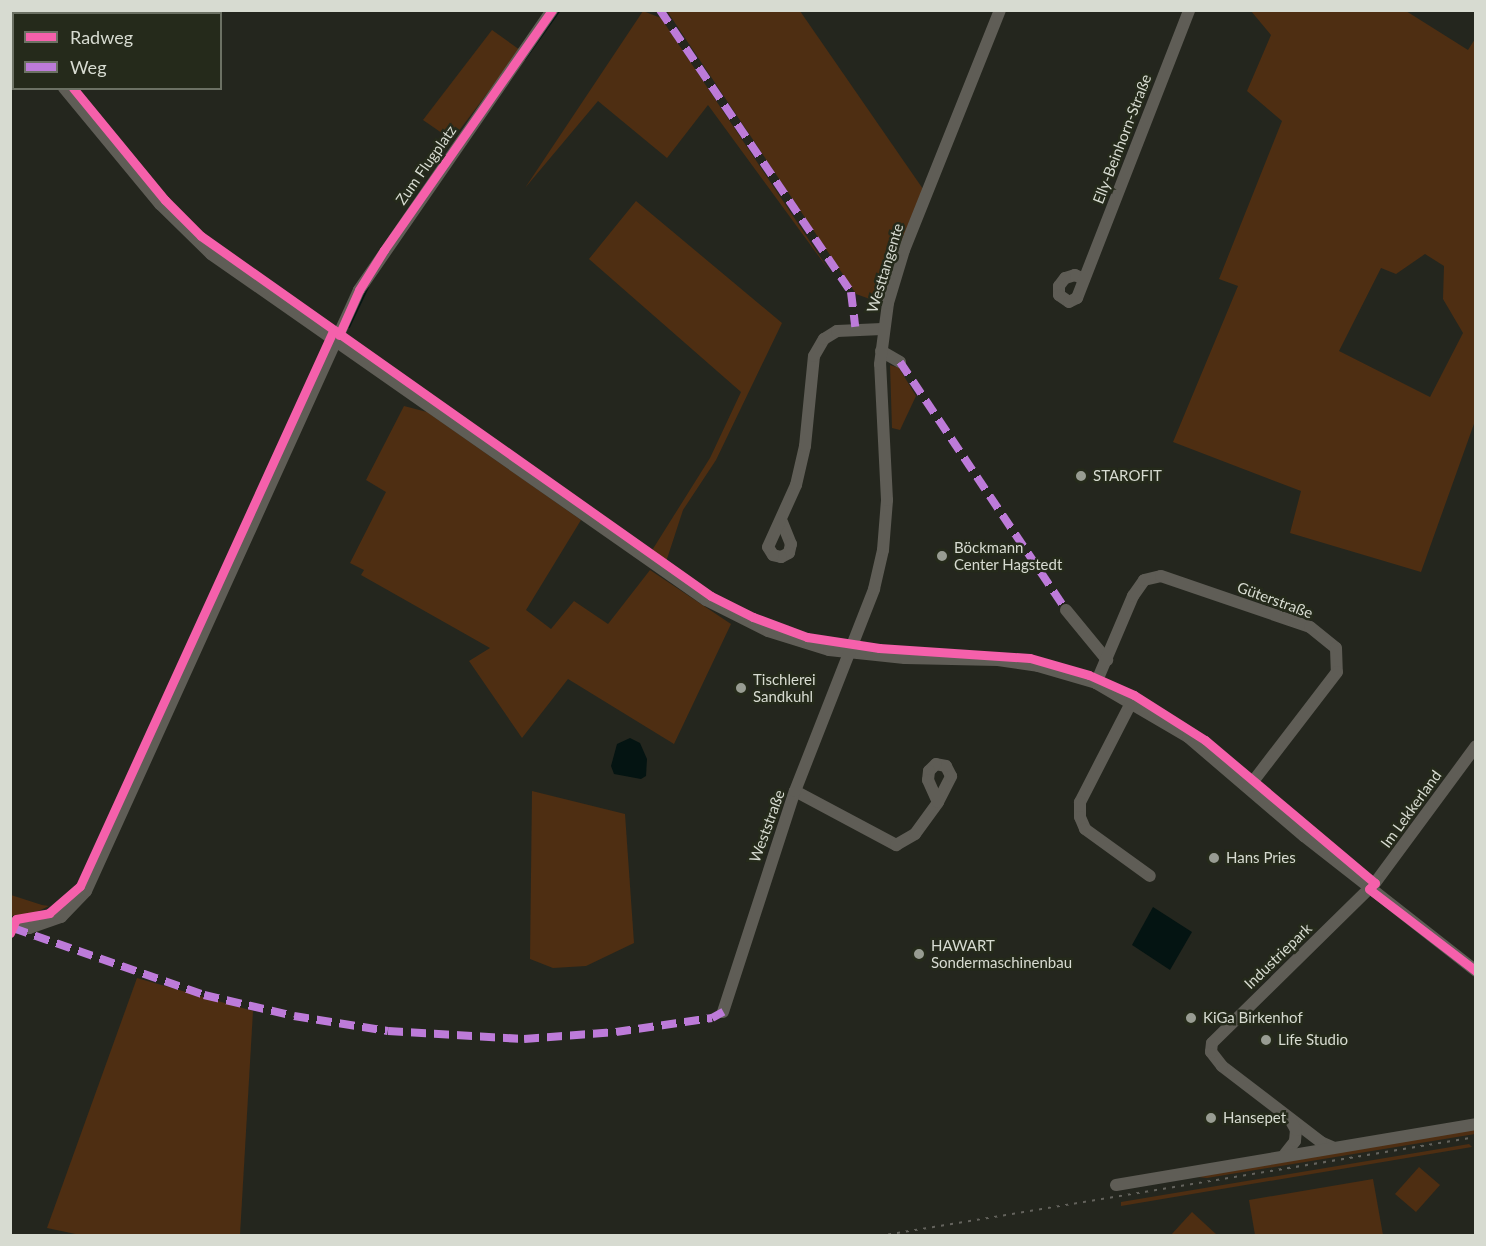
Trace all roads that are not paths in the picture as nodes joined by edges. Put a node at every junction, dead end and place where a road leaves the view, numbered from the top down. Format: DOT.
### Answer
graph roads {
  1 [pos="552,10"];
  2 [pos="1000,10"];
  3 [pos="1189,10"];
  4 [pos="66,90"];
  5 [pos="1084,279"];
  6 [pos="882,329"];
  7 [pos="335,343"];
  8 [pos="881,351"];
  9 [pos="900,362"];
  10 [pos="782,522"];
  11 [pos="1066,610"];
  12 [pos="851,653"];
  13 [pos="1107,660"];
  14 [pos="1096,683"];
  15 [pos="1132,701"];
  16 [pos="1476,746"];
  17 [pos="1248,788"];
  18 [pos="795,791"];
  19 [pos="938,802"];
  20 [pos="1150,876"];
  21 [pos="1369,889"];
  22 [pos="11,930"];
  23 [pos="1476,971"];
  24 [pos="723,1012"];
  25 [pos="1289,1118"];
  26 [pos="1476,1124"];
  27 [pos="1332,1147"];
  28 [pos="1285,1154"];
  29 [pos="1116,1185"];
  1 -- 7 [label="street, Zum Flugplatz"];
  2 -- 6 [label="street, Westtangente"];
  3 -- 5 [label="street, Elly-Beinhorn-Straße"];
  4 -- 7 [label="street"];
  6 -- 8 [label="street, Westtangente"];
  6 -- 10 [label="street"];
  7 -- 12 [label="street"];
  7 -- 22 [label="street, Zum Flugplatz"];
  8 -- 9 [label="street"];
  8 -- 12 [label="street, Westtangente"];
  11 -- 13 [label="street"];
  12 -- 14 [label="street"];
  12 -- 18 [label="street, Weststraße"];
  13 -- 14 [label="street, Güterstraße"];
  13 -- 17 [label="street, Güterstraße"];
  14 -- 15 [label="street"];
  15 -- 17 [label="street"];
  15 -- 20 [label="street"];
  16 -- 21 [label="street, Im Lekkerland"];
  17 -- 21 [label="street"];
  18 -- 19 [label="street"];
  18 -- 24 [label="street, Weststraße"];
  21 -- 23 [label="street"];
  21 -- 25 [label="street, Industriepark"];
  25 -- 27 [label="street, Industriepark"];
  25 -- 28 [label="street"];
  26 -- 27 [label="street"];
  27 -- 28 [label="street"];
  28 -- 29 [label="street"];
}
